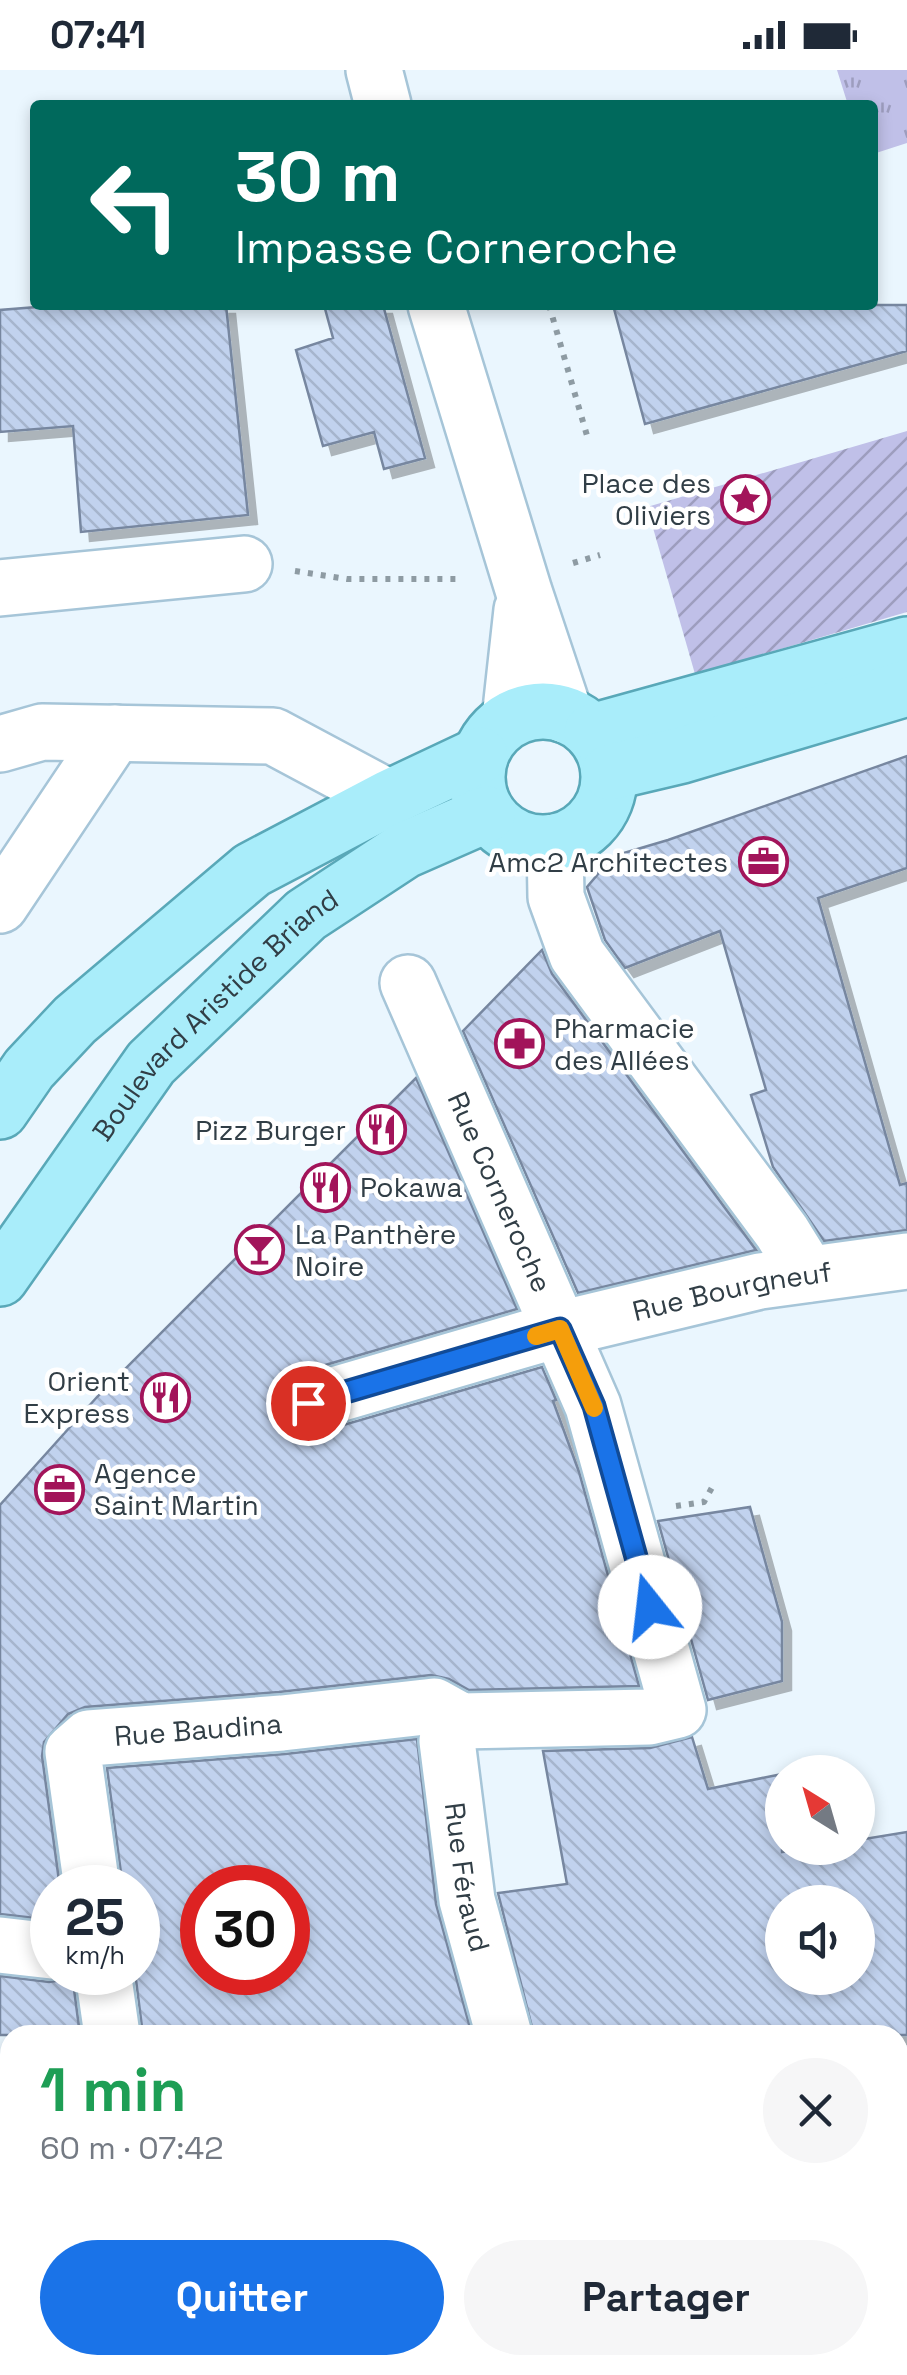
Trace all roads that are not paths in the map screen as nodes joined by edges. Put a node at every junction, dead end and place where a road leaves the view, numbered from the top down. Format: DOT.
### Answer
graph roads {
  1 [pos="374,70"];
  2 [pos="382,100"];
  3 [pos="438,310"];
  4 [pos="244,564"];
  5 [pos="522,585"];
  6 [pos="0,588"];
  7 [pos="907,646"];
  8 [pos="907,688"];
  9 [pos="115,733"];
  10 [pos="495,737"];
  11 [pos="589,740"];
  12 [pos="0,744"];
  13 [pos="389,798"];
  14 [pos="486,814"];
  15 [pos="555,842"];
  16 [pos="0,905"];
  17 [pos="408,984"];
  18 [pos="0,1110"];
  19 [pos="907,1260"];
  20 [pos="808,1274"];
  21 [pos="0,1278"];
  22 [pos="560,1329"];
  23 [pos="308,1403"];
  24 [pos="461,1721"];
  25 [pos="89,1865"];
  26 [pos="0,1945"];
  27 [pos="30,1948"];
  28 [pos="106,1995"];
  29 [pos="111,2025"];
  30 [pos="501,2025"];
  1 -- 2 [label="street"];
  3 -- 5 [label="street"];
  4 -- 6 [label="street"];
  5 -- 10 [label="street"];
  5 -- 11 [label="street"];
  7 -- 11 [label="main road"];
  8 -- 11 [label="main road"];
  9 -- 12 [label="street"];
  9 -- 13 [label="street"];
  9 -- 16 [label="street"];
  10 -- 11 [label="main road"];
  10 -- 13 [label="main road"];
  10 -- 14 [label="main road"];
  11 -- 15 [label="main road"];
  13 -- 18 [label="main road"];
  14 -- 15 [label="main road"];
  14 -- 21 [label="main road, Boulevard Aristide Briand"];
  15 -- 20 [label="street"];
  17 -- 22 [label="street, Rue Corneroche"];
  19 -- 20 [label="street, Rue Bourgneuf"];
  20 -- 22 [label="street, Rue Bourgneuf"];
  22 -- 23 [label="street, Rue Bourgneuf"];
  22 -- 24 [label="street, Rue Corneroche"];
  24 -- 25 [label="street, Rue Baudina"];
  24 -- 30 [label="street, Rue Féraud"];
  26 -- 27 [label="street"];
  28 -- 29 [label="street"];
}
